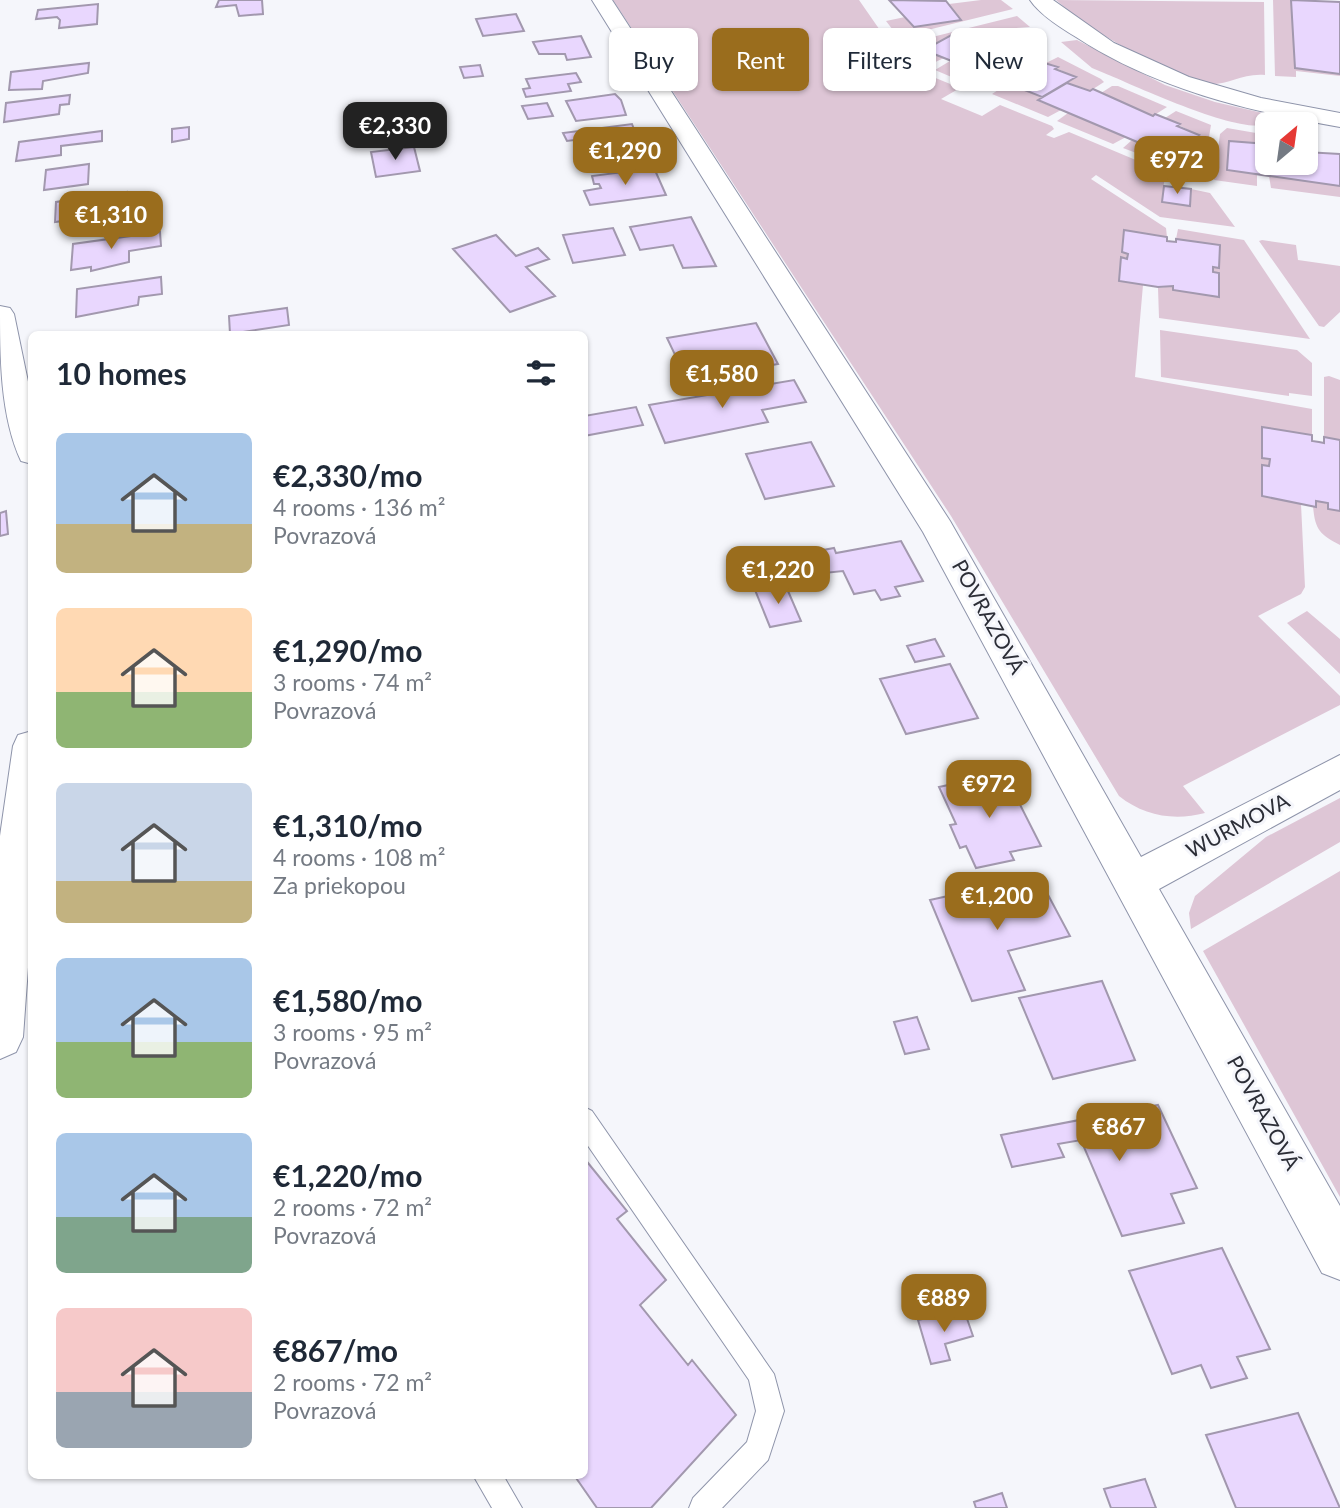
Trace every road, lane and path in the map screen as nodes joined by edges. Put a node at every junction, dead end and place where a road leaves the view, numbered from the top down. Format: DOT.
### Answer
graph roads {
  1 [pos="602,0"];
  2 [pos="1040,0"];
  3 [pos="1340,120"];
  4 [pos="0,314"];
  5 [pos="28,442"];
  6 [pos="1340,771"];
  7 [pos="28,807"];
  8 [pos="1135,881"];
  9 [pos="19,944"];
  10 [pos="0,1037"];
  11 [pos="588,1125"];
  12 [pos="1340,1255"];
  13 [pos="490,1479"];
  14 [pos="508,1508"];
  15 [pos="703,1508"];
  1 -- 8 [label="street, POVRAZOVÁ"];
  2 -- 3 [label="street"];
  4 -- 5 [label="street"];
  6 -- 8 [label="street, WURMOVA"];
  7 -- 9 [label="street"];
  8 -- 12 [label="street, POVRAZOVÁ"];
  9 -- 10 [label="street"];
  11 -- 15 [label="lane"];
  13 -- 14 [label="lane"];
}
